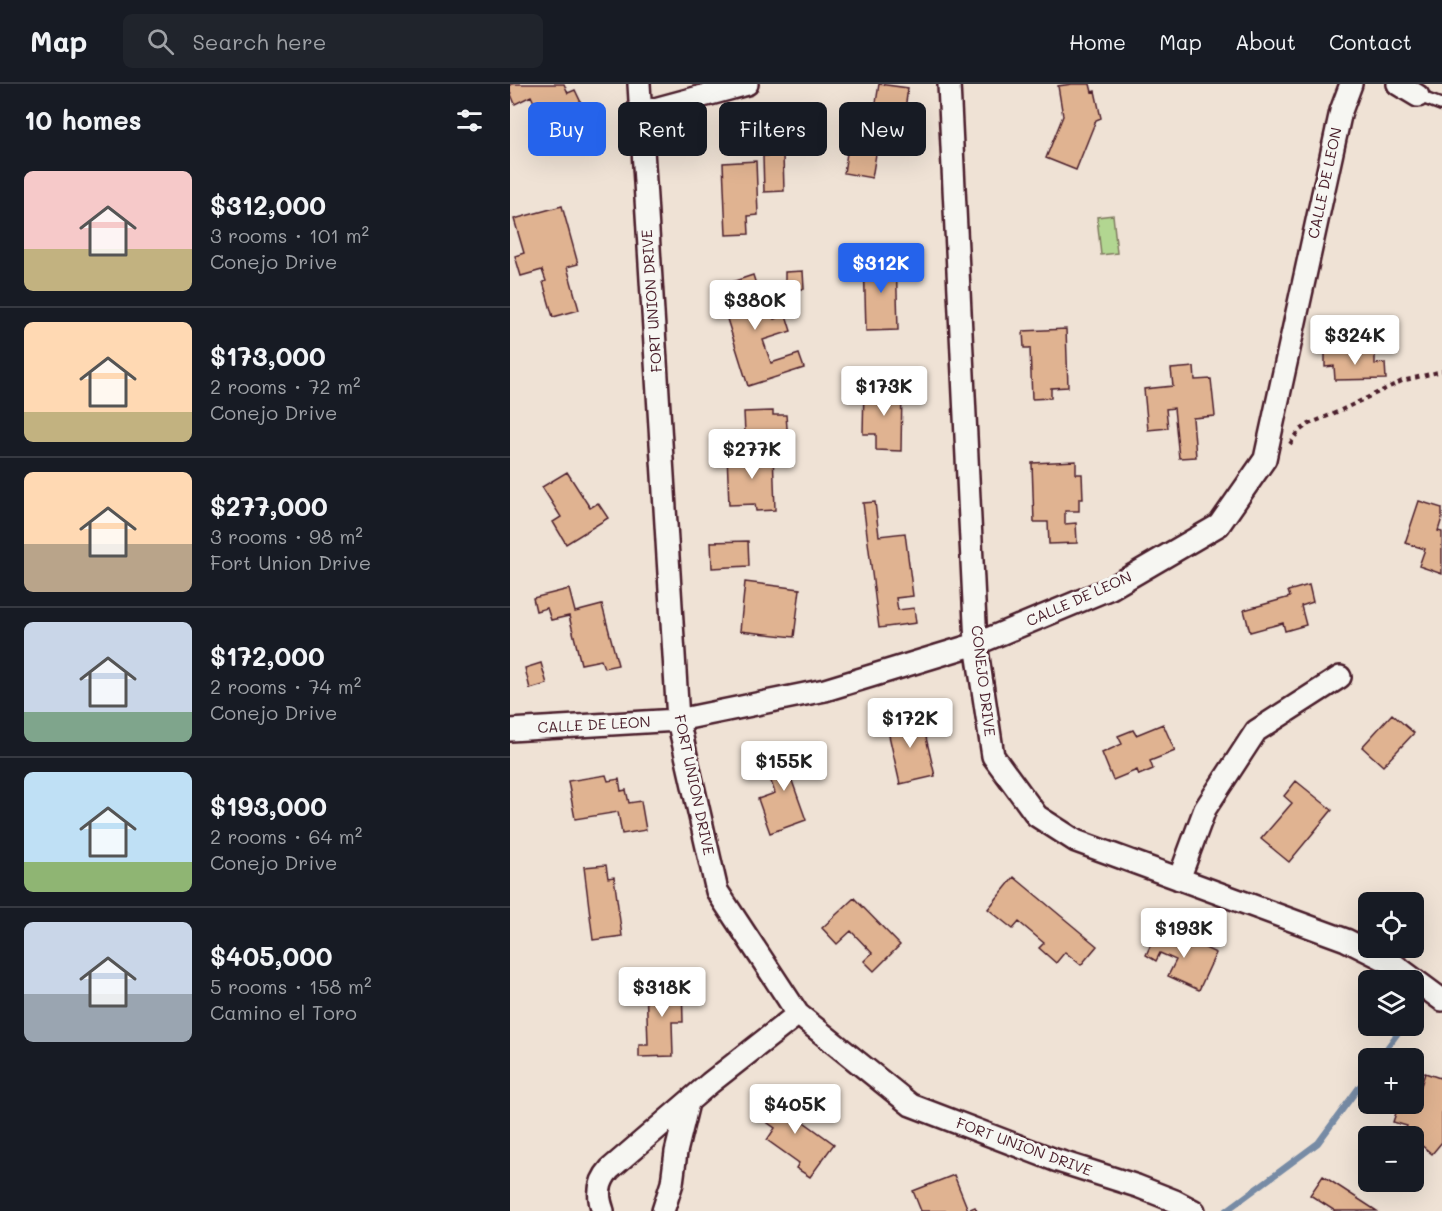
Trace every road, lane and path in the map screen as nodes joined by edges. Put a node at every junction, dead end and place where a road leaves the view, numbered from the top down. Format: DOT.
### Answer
graph roads {
  1 [pos="639,84"];
  2 [pos="747,84"];
  3 [pos="949,84"];
  4 [pos="1351,84"];
  5 [pos="1398,84"];
  6 [pos="1418,96"];
  7 [pos="640,102"];
  8 [pos="681,102"];
  9 [pos="1442,105"];
  10 [pos="643,156"];
  11 [pos="976,644"];
  12 [pos="1340,677"];
  13 [pos="678,720"];
  14 [pos="510,730"];
  15 [pos="1179,879"];
  16 [pos="1442,1000"];
  17 [pos="798,1014"];
  18 [pos="688,1103"];
  19 [pos="603,1211"];
  20 [pos="663,1211"];
  21 [pos="1194,1211"];
  1 -- 7 [label="street, FORT UNION DRIVE"];
  2 -- 8 [label="street"];
  3 -- 11 [label="street, CONEJO DRIVE"];
  4 -- 11 [label="street, CALLE DE LEON"];
  5 -- 6 [label="street"];
  6 -- 9 [label="lane"];
  10 -- 13 [label="street, FORT UNION DRIVE"];
  11 -- 13 [label="street, CALLE DE LEON"];
  11 -- 15 [label="street, CONEJO DRIVE"];
  12 -- 15 [label="street"];
  13 -- 14 [label="street, CALLE DE LEON"];
  13 -- 17 [label="street, FORT UNION DRIVE"];
  15 -- 16 [label="street, CONEJO DRIVE"];
  17 -- 18 [label="street"];
  17 -- 21 [label="street, FORT UNION DRIVE"];
  18 -- 19 [label="street"];
  18 -- 20 [label="street"];
}
